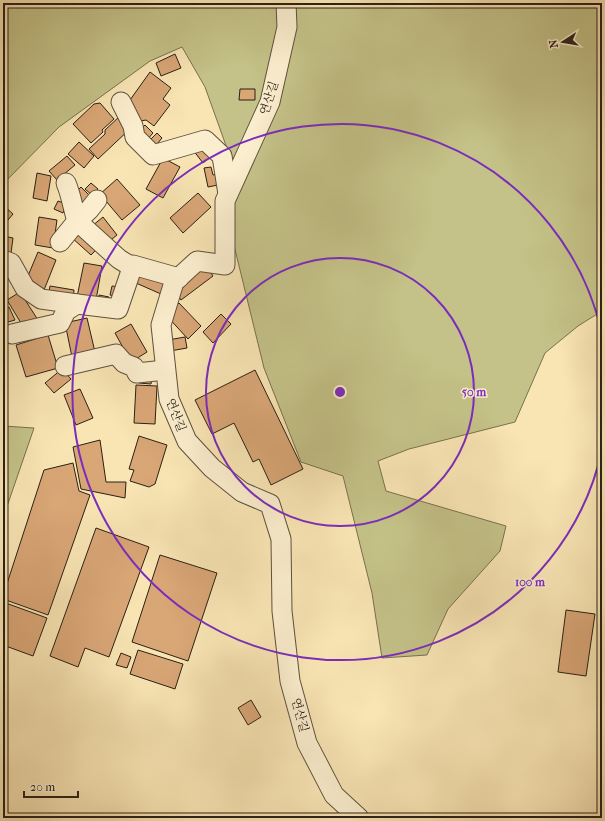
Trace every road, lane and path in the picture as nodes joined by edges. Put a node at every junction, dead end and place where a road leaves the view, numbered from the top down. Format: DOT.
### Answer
graph roads {
  1 [pos="286,3"];
  2 [pos="121,102"];
  3 [pos="66,183"];
  4 [pos="228,194"];
  5 [pos="97,200"];
  6 [pos="77,221"];
  7 [pos="60,242"];
  8 [pos="3,260"];
  9 [pos="132,267"];
  10 [pos="179,278"];
  11 [pos="77,304"];
  12 [pos="12,334"];
  13 [pos="65,366"];
  14 [pos="165,370"];
  15 [pos="359,818"];
  1 -- 4 [label="street, 연산길"];
  2 -- 4 [label="street"];
  3 -- 6 [label="street"];
  4 -- 10 [label="street, 연산길"];
  5 -- 6 [label="street"];
  6 -- 7 [label="street"];
  6 -- 9 [label="street"];
  8 -- 11 [label="street"];
  9 -- 10 [label="street"];
  9 -- 11 [label="street"];
  10 -- 14 [label="street, 연산길"];
  11 -- 12 [label="street"];
  13 -- 14 [label="street"];
  14 -- 15 [label="street, 연산길"];
}
